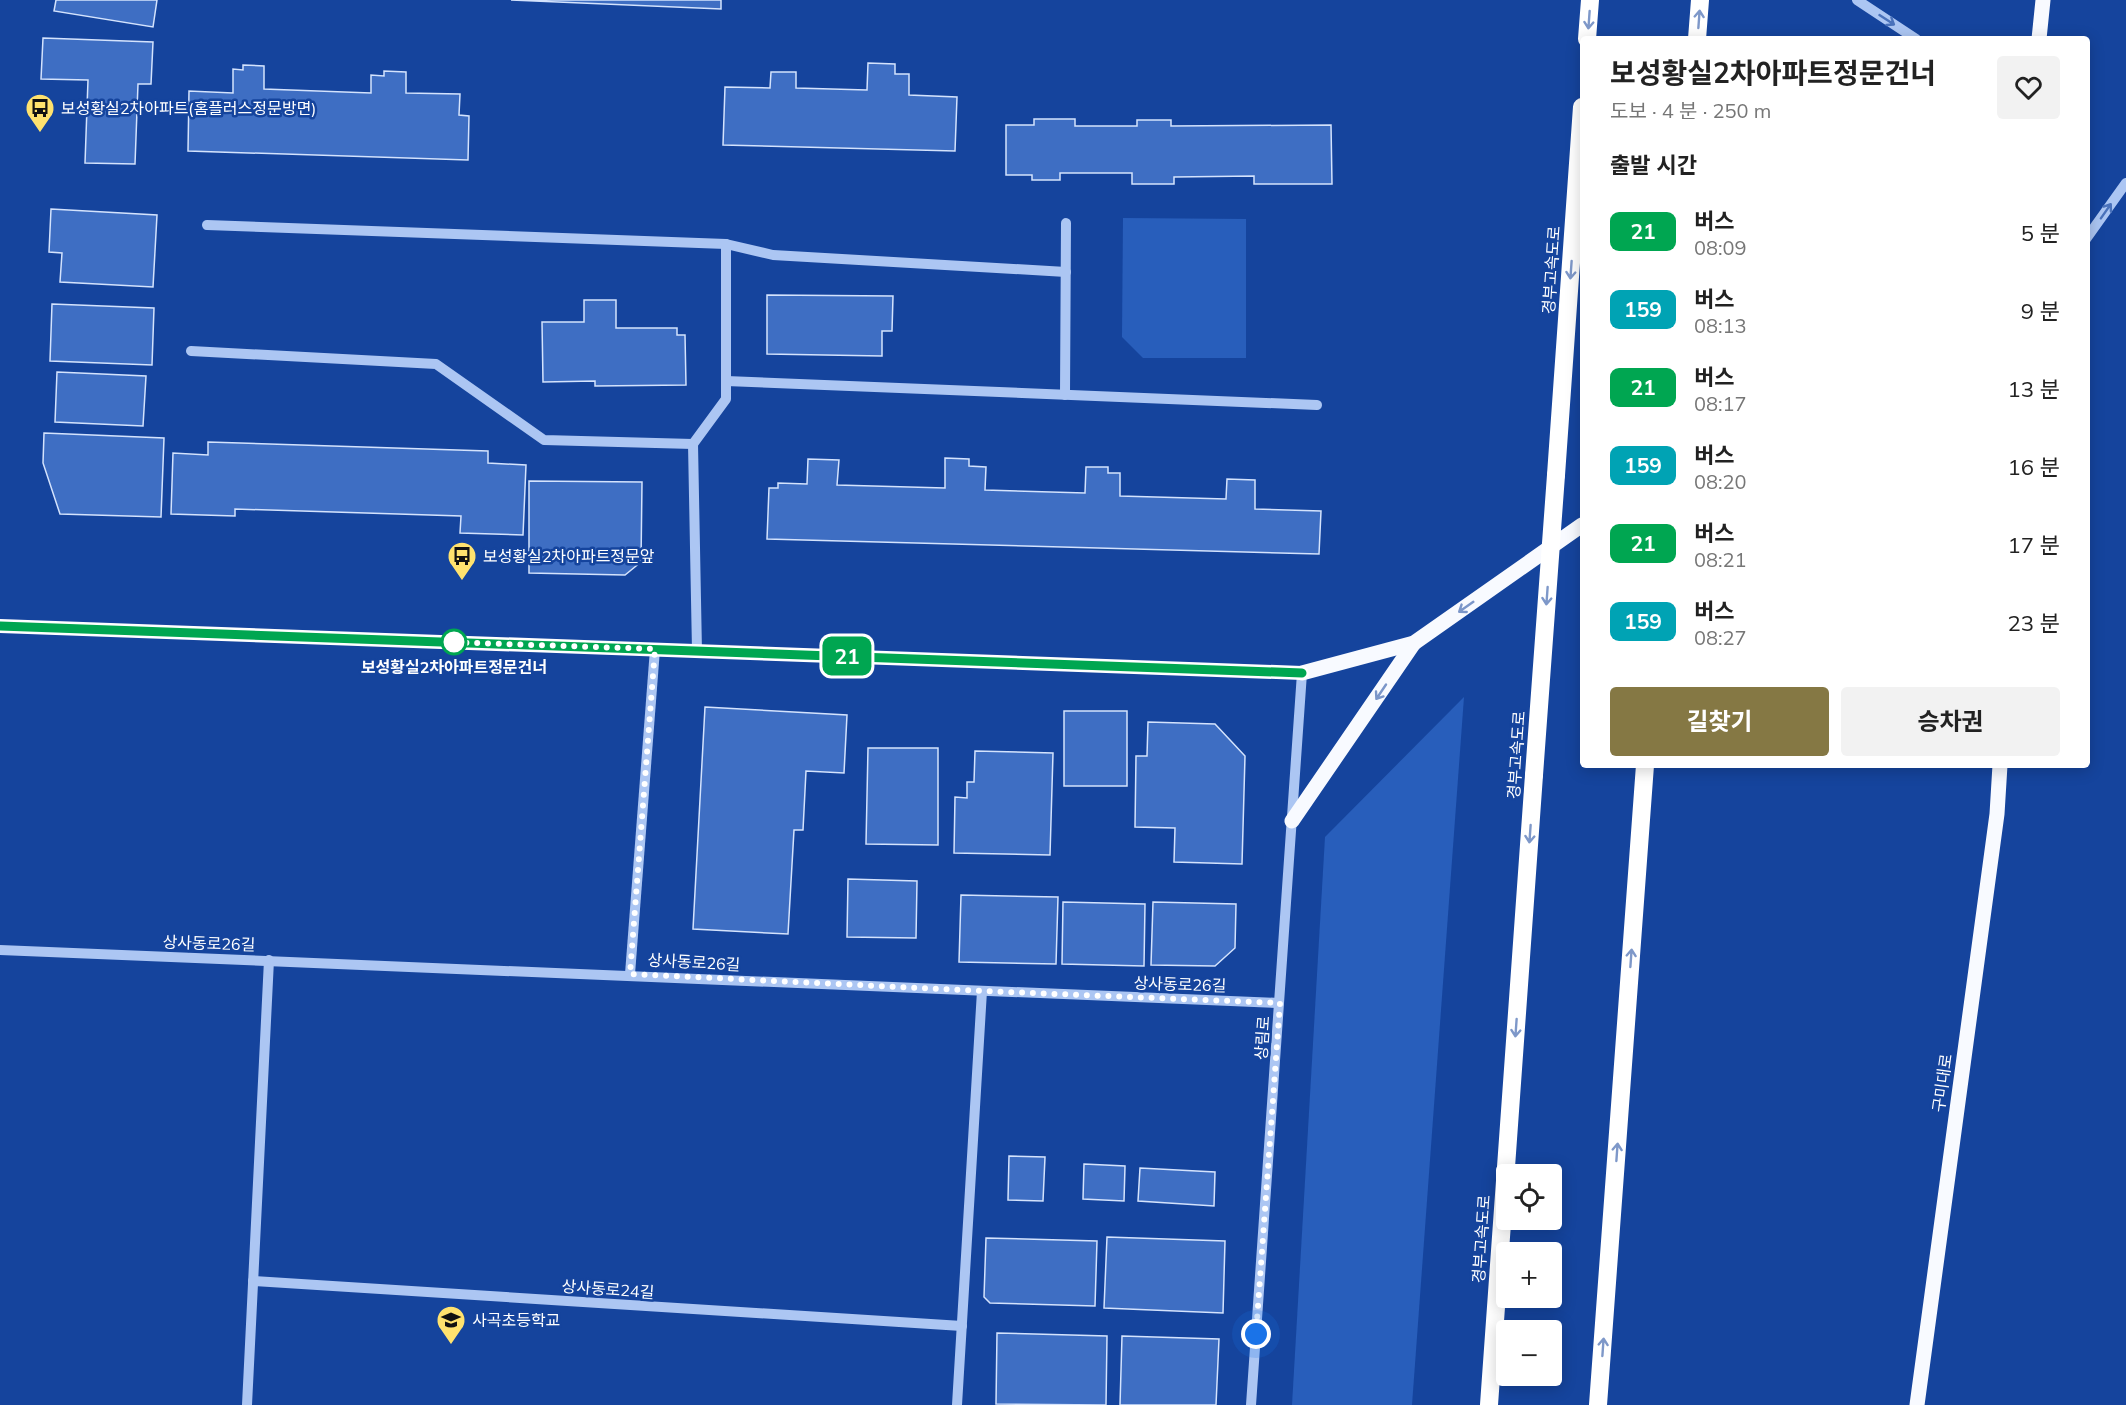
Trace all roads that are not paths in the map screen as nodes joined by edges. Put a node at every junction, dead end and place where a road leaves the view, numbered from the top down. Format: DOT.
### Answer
graph roads {
  1 [pos="1590,0"];
  2 [pos="1700,0"];
  3 [pos="1857,0"];
  4 [pos="2043,0"];
  5 [pos="1587,36"];
  6 [pos="1697,36"];
  7 [pos="1911,36"];
  8 [pos="2039,36"];
  9 [pos="1580,135"];
  10 [pos="2126,183"];
  11 [pos="1066,223"];
  12 [pos="207,225"];
  13 [pos="2090,233"];
  14 [pos="726,244"];
  15 [pos="1066,272"];
  16 [pos="191,351"];
  17 [pos="726,381"];
  18 [pos="1065,395"];
  19 [pos="1317,405"];
  20 [pos="693,444"];
  21 [pos="1580,526"];
  22 [pos="0,626"];
  23 [pos="1414,643"];
  24 [pos="655,649"];
  25 [pos="697,651"];
  26 [pos="1302,673"];
  27 [pos="1645,768"];
  28 [pos="2000,768"];
  29 [pos="1292,821"];
  30 [pos="0,950"];
  31 [pos="268,960"];
  32 [pos="630,974"];
  33 [pos="982,991"];
  34 [pos="1280,1003"];
  35 [pos="253,1281"];
  36 [pos="962,1326"];
  37 [pos="247,1405"];
  38 [pos="957,1405"];
  39 [pos="1251,1405"];
  40 [pos="1489,1405"];
  41 [pos="1599,1405"];
  42 [pos="1917,1405"];
  1 -- 5 [label="highway, one-way"];
  6 -- 2 [label="highway, one-way"];
  3 -- 7 [label="street, one-way"];
  4 -- 8 [label="main road"];
  9 -- 40 [label="highway, 경부고속도로, one-way, bridge"];
  13 -- 10 [label="street, one-way"];
  11 -- 15 [label="street"];
  12 -- 14 [label="street"];
  14 -- 15 [label="street"];
  14 -- 17 [label="street"];
  15 -- 18 [label="street"];
  16 -- 20 [label="street"];
  17 -- 18 [label="street"];
  17 -- 20 [label="street"];
  18 -- 19 [label="street"];
  20 -- 25 [label="street"];
  21 -- 23 [label="main road, one-way"];
  22 -- 24 [label="street"];
  23 -- 26 [label="main road"];
  23 -- 29 [label="main road, one-way"];
  24 -- 25 [label="street"];
  24 -- 32 [label="street"];
  25 -- 26 [label="street"];
  26 -- 29 [label="street, 상림로"];
  41 -- 27 [label="highway, one-way"];
  28 -- 42 [label="main road, 구미대로"];
  29 -- 34 [label="street, 상림로"];
  30 -- 31 [label="street, 상사동로26길"];
  31 -- 32 [label="street, 상사동로26길"];
  31 -- 35 [label="street"];
  32 -- 33 [label="street, 상사동로26길"];
  33 -- 34 [label="street, 상사동로26길"];
  33 -- 36 [label="street"];
  34 -- 39 [label="street, 상림로"];
  35 -- 36 [label="street, 상사동로24길"];
  35 -- 37 [label="street"];
  36 -- 38 [label="street"];
}
